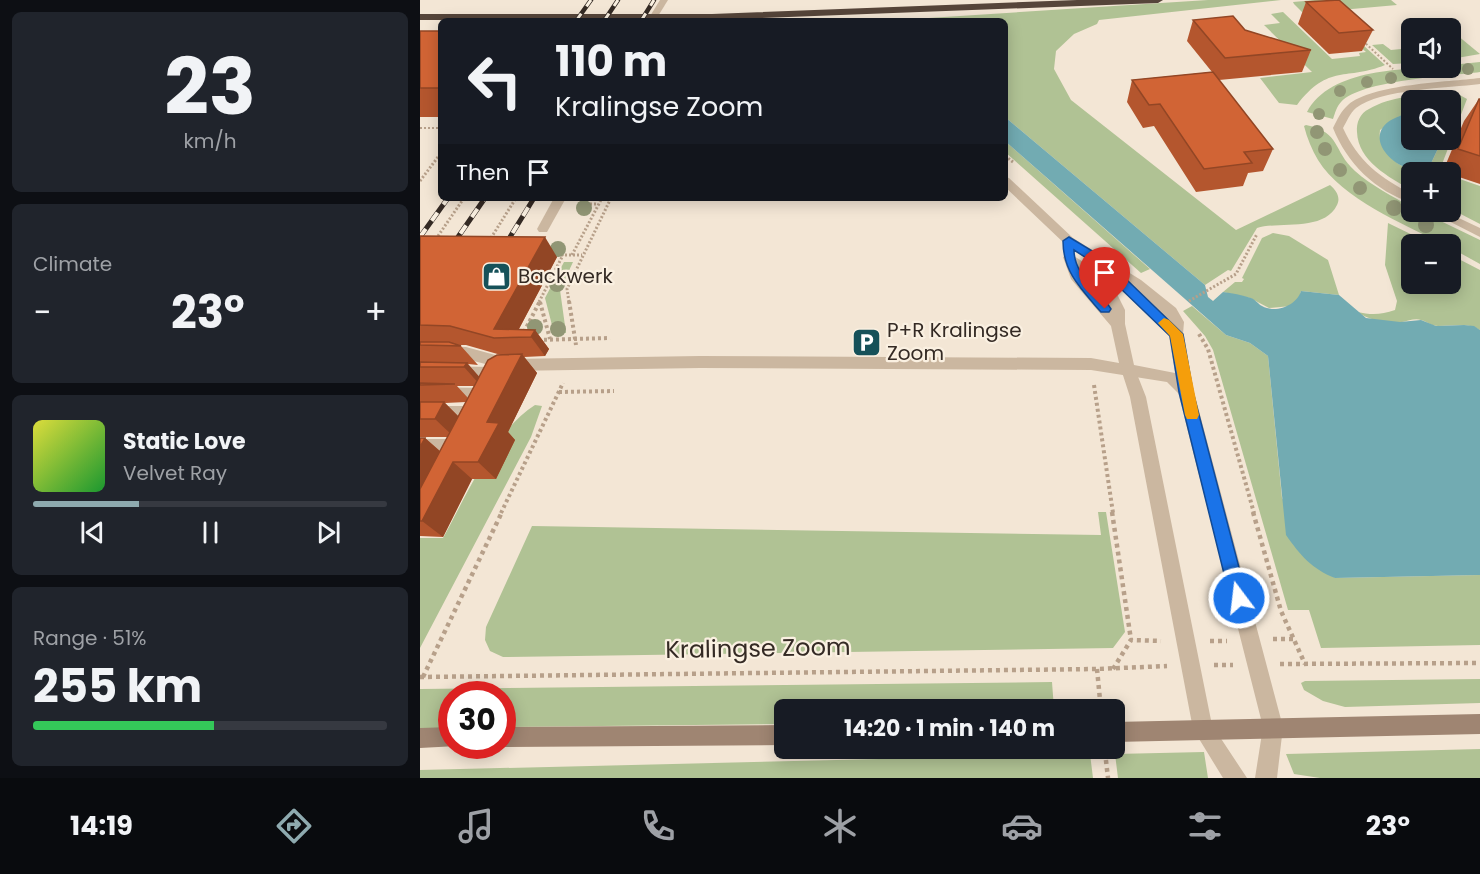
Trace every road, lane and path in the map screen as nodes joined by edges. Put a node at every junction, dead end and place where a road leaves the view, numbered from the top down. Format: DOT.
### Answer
graph roads {
  1 [pos="664,0"];
  2 [pos="1013,0"];
  3 [pos="1158,0"];
  4 [pos="904,11"];
  5 [pos="420,16"];
  6 [pos="653,18"];
  7 [pos="1362,41"];
  8 [pos="1394,69"];
  9 [pos="1480,81"];
  10 [pos="420,128"];
  11 [pos="438,128"];
  12 [pos="438,157"];
  13 [pos="420,181"];
  14 [pos="1008,184"];
  15 [pos="1401,193"];
  16 [pos="462,201"];
  17 [pos="514,201"];
  18 [pos="558,201"];
  19 [pos="600,201"];
  20 [pos="609,201"];
  21 [pos="1457,222"];
  22 [pos="543,229"];
  23 [pos="1480,233"];
  24 [pos="1257,234"];
  25 [pos="432,236"];
  26 [pos="438,236"];
  27 [pos="445,237"];
  28 [pos="485,238"];
  29 [pos="491,238"];
  30 [pos="499,238"];
  31 [pos="1069,241"];
  32 [pos="544,255"];
  33 [pos="563,255"];
  34 [pos="572,255"];
  35 [pos="582,255"];
  36 [pos="531,302"];
  37 [pos="1181,306"];
  38 [pos="523,338"];
  39 [pos="610,338"];
  40 [pos="550,339"];
  41 [pos="575,339"];
  42 [pos="532,341"];
  43 [pos="420,352"];
  44 [pos="575,355"];
  45 [pos="1091,364"];
  46 [pos="503,369"];
  47 [pos="1128,369"];
  48 [pos="420,372"];
  49 [pos="567,374"];
  50 [pos="614,391"];
  51 [pos="559,392"];
  52 [pos="1186,392"];
  53 [pos="420,393"];
  54 [pos="487,394"];
  55 [pos="420,412"];
  56 [pos="478,412"];
  57 [pos="420,446"];
  58 [pos="460,446"];
  59 [pos="449,467"];
  60 [pos="1131,640"];
  61 [pos="1480,663"];
  62 [pos="1189,664"];
  63 [pos="1256,665"];
  64 [pos="1097,669"];
  65 [pos="422,677"];
  66 [pos="1100,699"];
  67 [pos="1480,724"];
  68 [pos="1273,727"];
  69 [pos="1203,729"];
  70 [pos="1125,732"];
  71 [pos="774,735"];
  72 [pos="438,737"];
  73 [pos="516,737"];
  74 [pos="420,738"];
  75 [pos="1106,759"];
  76 [pos="1108,778"];
  77 [pos="1236,778"];
  78 [pos="1266,778"];
  1 -- 6 [label="street"];
  2 -- 4 [label="highway"];
  3 -- 4 [label="highway"];
  4 -- 5 [label="highway"];
  7 -- 8 [label="path"];
  9 -- 15 [label="street"];
  10 -- 11 [label="path"];
  12 -- 13 [label="path"];
  14 -- 31 [label="street"];
  16 -- 26 [label="path"];
  17 -- 29 [label="path"];
  18 -- 22 [label="street"];
  19 -- 34 [label="path"];
  20 -- 35 [label="path"];
  21 -- 23 [label="street"];
  24 -- 37 [label="path"];
  25 -- 26 [label="path"];
  26 -- 27 [label="path"];
  28 -- 29 [label="path"];
  29 -- 30 [label="path"];
  31 -- 47 [label="street"];
  31 -- 52 [label="street"];
  32 -- 33 [label="path"];
  33 -- 34 [label="path"];
  33 -- 38 [label="path"];
  34 -- 35 [label="path"];
  35 -- 41 [label="path"];
  36 -- 40 [label="path"];
  39 -- 41 [label="path"];
  40 -- 41 [label="path"];
  40 -- 42 [label="path"];
  41 -- 44 [label="path"];
  43 -- 46 [label="street"];
  45 -- 46 [label="street"];
  45 -- 47 [label="street"];
  45 -- 60 [label="path"];
  46 -- 48 [label="street"];
  46 -- 54 [label="street"];
  47 -- 52 [label="street"];
  47 -- 62 [label="street"];
  49 -- 51 [label="path"];
  50 -- 51 [label="path"];
  51 -- 65 [label="path"];
  52 -- 63 [label="street"];
  53 -- 54 [label="street"];
  54 -- 56 [label="street"];
  55 -- 56 [label="street"];
  56 -- 58 [label="street"];
  57 -- 58 [label="street"];
  58 -- 59 [label="street"];
  61 -- 63 [label="path, Kralingse Zoom"];
  62 -- 63 [label="path, Kralingse Zoom"];
  62 -- 64 [label="path, Kralingse Zoom"];
  62 -- 69 [label="street"];
  63 -- 68 [label="street"];
  64 -- 65 [label="path, Kralingse Zoom"];
  64 -- 66 [label="path"];
  67 -- 68 [label="main road"];
  68 -- 69 [label="main road"];
  68 -- 78 [label="street"];
  69 -- 70 [label="main road"];
  69 -- 77 [label="street"];
  71 -- 73 [label="main road"];
  72 -- 74 [label="main road"];
  75 -- 76 [label="path"];
}
